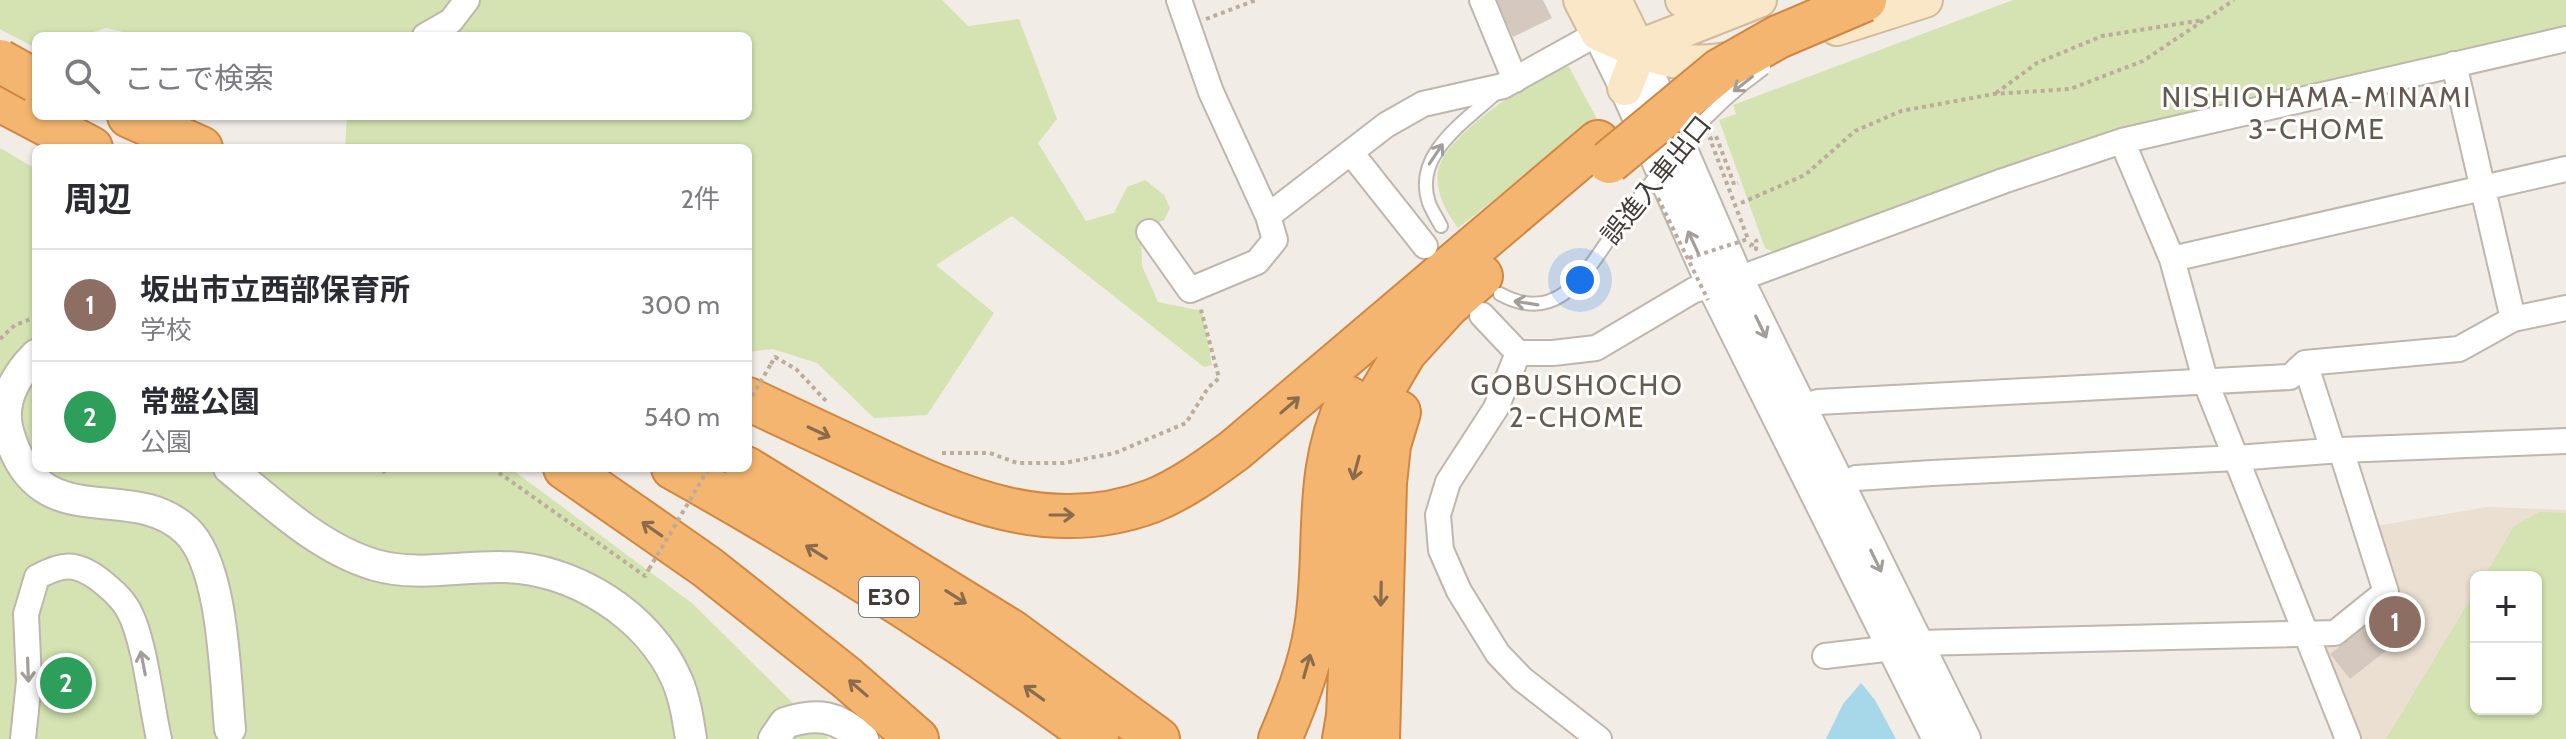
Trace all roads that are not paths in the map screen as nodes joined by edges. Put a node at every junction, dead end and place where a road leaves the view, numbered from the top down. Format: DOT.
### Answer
graph roads {
  1 [pos="467,0"];
  2 [pos="1179,0"];
  3 [pos="1482,0"];
  4 [pos="1581,0"];
  5 [pos="1683,0"];
  6 [pos="1710,0"];
  7 [pos="1759,0"];
  8 [pos="1804,0"];
  9 [pos="1925,0"];
  10 [pos="1858,3"];
  11 [pos="1612,17"];
  12 [pos="432,32"];
  13 [pos="2566,39"];
  14 [pos="1780,50"];
  15 [pos="1639,51"];
  16 [pos="0,58"];
  17 [pos="2454,64"];
  18 [pos="32,74"];
  19 [pos="32,79"];
  20 [pos="1509,83"];
  21 [pos="1625,88"];
  22 [pos="0,99"];
  23 [pos="107,120"];
  24 [pos="138,120"];
  25 [pos="0,124"];
  26 [pos="44,141"];
  27 [pos="2122,141"];
  28 [pos="64,144"];
  29 [pos="151,144"];
  30 [pos="192,144"];
  31 [pos="1603,152"];
  32 [pos="1352,154"];
  33 [pos="2566,169"];
  34 [pos="2484,187"];
  35 [pos="1268,216"];
  36 [pos="1712,218"];
  37 [pos="1441,226"];
  38 [pos="1149,232"];
  39 [pos="1425,246"];
  40 [pos="2172,259"];
  41 [pos="1720,289"];
  42 [pos="1500,294"];
  43 [pos="1446,307"];
  44 [pos="2566,308"];
  45 [pos="2513,319"];
  46 [pos="1518,353"];
  47 [pos="32,360"];
  48 [pos="2305,363"];
  49 [pos="2206,383"];
  50 [pos="752,403"];
  51 [pos="1789,411"];
  52 [pos="2566,441"];
  53 [pos="2337,450"];
  54 [pos="2237,458"];
  55 [pos="234,472"];
  56 [pos="571,472"];
  57 [pos="680,472"];
  58 [pos="752,472"];
  59 [pos="1828,488"];
  60 [pos="2305,635"];
  61 [pos="1905,645"];
  62 [pos="1825,656"];
  63 [pos="231,734"];
  64 [pos="23,739"];
  65 [pos="159,739"];
  66 [pos="691,739"];
  67 [pos="774,739"];
  68 [pos="863,739"];
  69 [pos="917,739"];
  70 [pos="1097,739"];
  71 [pos="1158,739"];
  72 [pos="1280,739"];
  73 [pos="1344,739"];
  74 [pos="1378,739"];
  75 [pos="1599,739"];
  76 [pos="1938,739"];
  77 [pos="1965,739"];
  78 [pos="2348,739"];
  1 -- 12 [label="street"];
  2 -- 35 [label="street"];
  3 -- 20 [label="street"];
  4 -- 11 [label="main road"];
  5 -- 6 [label="main road"];
  7 -- 15 [label="main road"];
  8 -- 31 [label="highway"];
  9 -- 14 [label="main road"];
  10 -- 14 [label="lane, 誤進入車出口, bridge"];
  10 -- 31 [label="highway, bridge"];
  11 -- 15 [label="main road"];
  11 -- 20 [label="street"];
  11 -- 21 [label="street"];
  13 -- 17 [label="street"];
  14 -- 15 [label="main road"];
  14 -- 36 [label="street"];
  14 -- 42 [label="lane, 誤進入車出口, one-way, bridge"];
  15 -- 21 [label="main road"];
  15 -- 36 [label="street"];
  16 -- 18 [label="highway, bridge"];
  17 -- 27 [label="street"];
  17 -- 34 [label="street"];
  19 -- 22 [label="street"];
  20 -- 32 [label="street"];
  37 -- 20 [label="lane, one-way"];
  41 -- 21 [label="street, one-way"];
  22 -- 26 [label="highway"];
  23 -- 29 [label="highway"];
  24 -- 30 [label="highway"];
  25 -- 26 [label="highway"];
  26 -- 28 [label="highway"];
  27 -- 40 [label="street"];
  27 -- 41 [label="street"];
  31 -- 43 [label="highway"];
  32 -- 35 [label="street"];
  32 -- 39 [label="street"];
  33 -- 34 [label="street"];
  34 -- 40 [label="street"];
  34 -- 45 [label="street"];
  35 -- 38 [label="street"];
  36 -- 41 [label="street"];
  40 -- 49 [label="street"];
  41 -- 46 [label="street"];
  41 -- 51 [label="street"];
  43 -- 46 [label="street"];
  50 -- 43 [label="highway, one-way"];
  72 -- 43 [label="highway, one-way"];
  43 -- 73 [label="highway, one-way"];
  43 -- 74 [label="highway, one-way"];
  44 -- 45 [label="street"];
  45 -- 48 [label="street"];
  46 -- 75 [label="street"];
  47 -- 63 [label="street"];
  48 -- 49 [label="street"];
  48 -- 53 [label="street"];
  49 -- 51 [label="street"];
  49 -- 54 [label="street"];
  51 -- 59 [label="street"];
  52 -- 53 [label="street"];
  53 -- 54 [label="street"];
  53 -- 60 [label="street"];
  54 -- 59 [label="street"];
  54 -- 60 [label="street"];
  55 -- 66 [label="street"];
  69 -- 56 [label="highway, one-way"];
  70 -- 57 [label="highway, E30, one-way"];
  58 -- 71 [label="highway, E30, one-way"];
  59 -- 61 [label="street"];
  60 -- 61 [label="street"];
  60 -- 78 [label="street"];
  61 -- 62 [label="street"];
  61 -- 76 [label="street"];
  61 -- 77 [label="street"];
  65 -- 64 [label="street, one-way"];
  67 -- 68 [label="street"];
}
